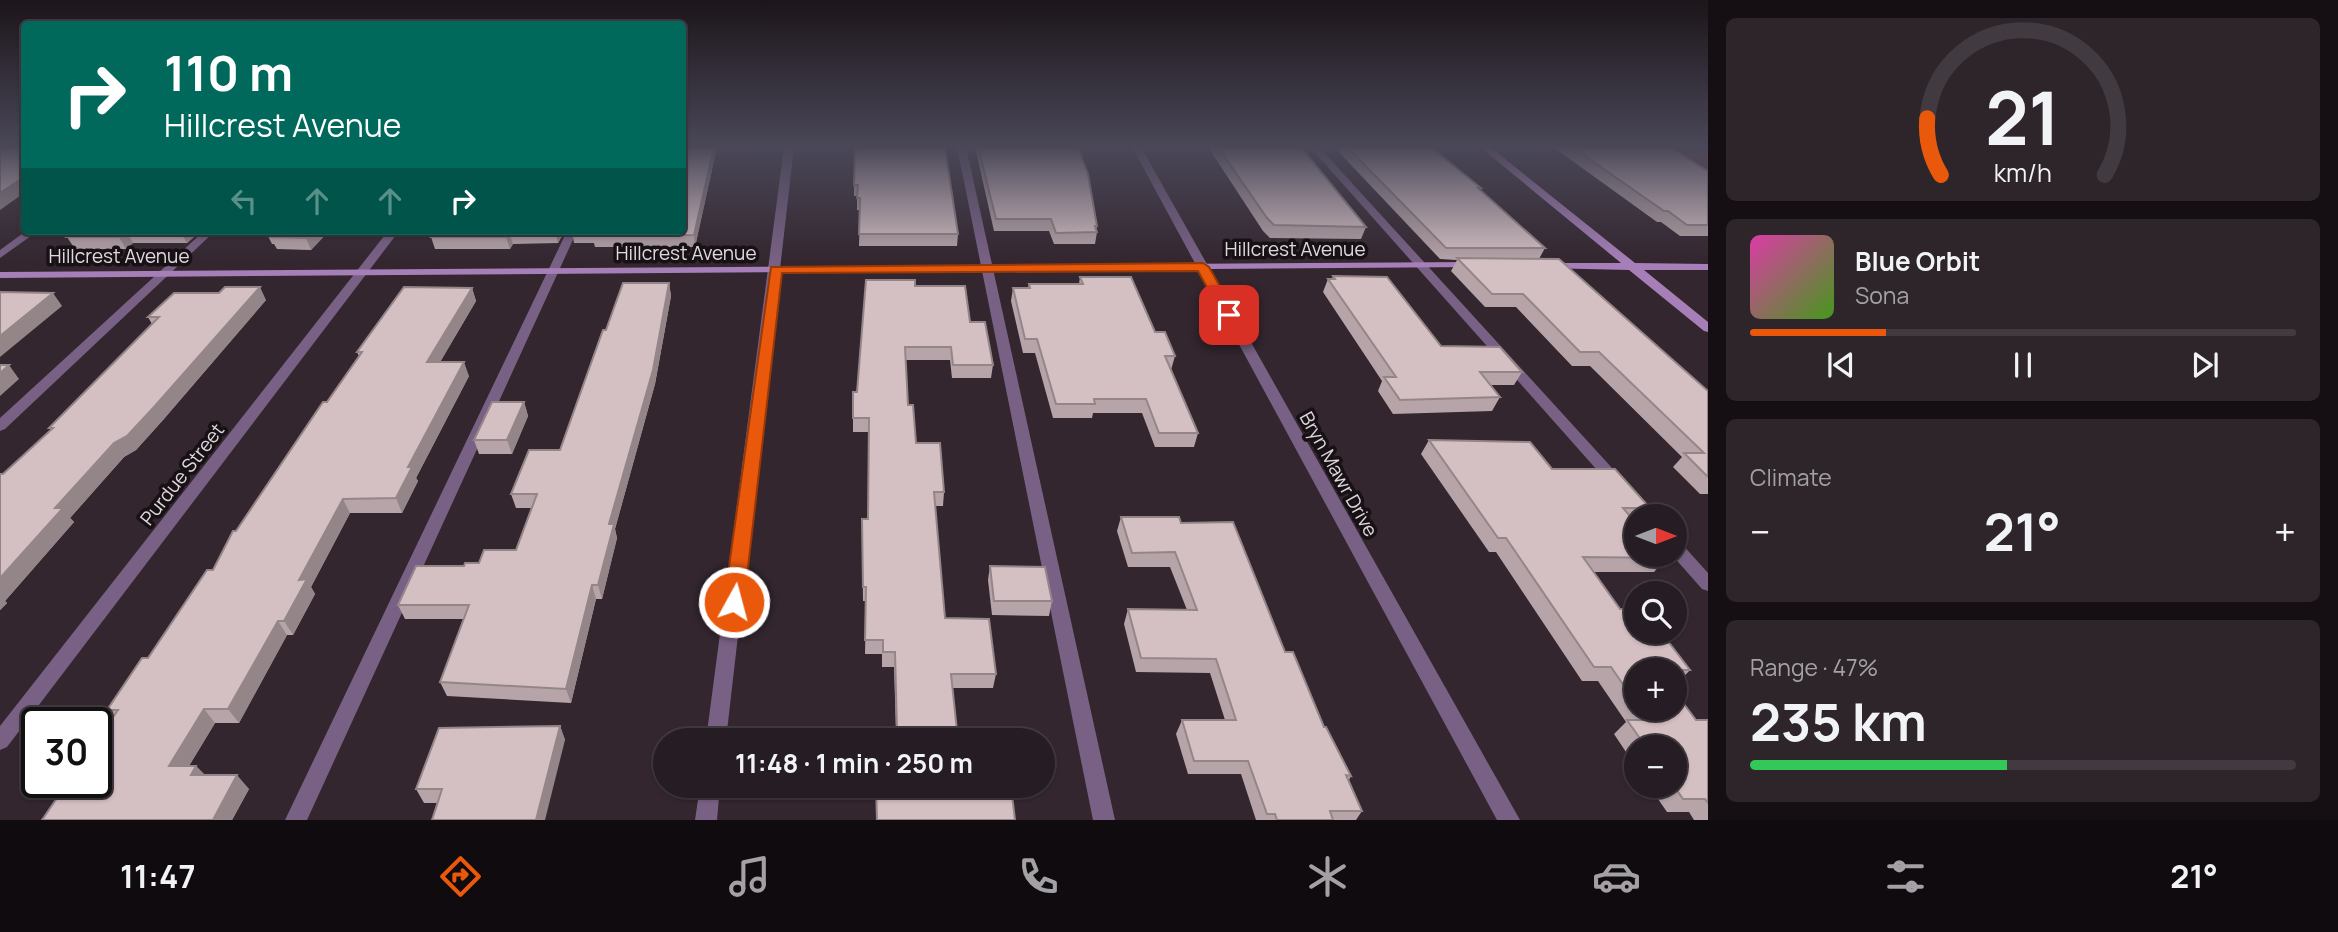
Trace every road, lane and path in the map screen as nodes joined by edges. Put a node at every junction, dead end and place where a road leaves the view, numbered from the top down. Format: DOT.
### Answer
graph roads {
  1 [pos="785,185"];
  2 [pos="969,185"];
  3 [pos="1157,185"];
  4 [pos="1349,185"];
  5 [pos="1532,185"];
  6 [pos="28,235"];
  7 [pos="206,235"];
  8 [pos="391,235"];
  9 [pos="570,235"];
  10 [pos="0,255"];
  11 [pos="1422,265"];
  12 [pos="1491,265"];
  13 [pos="1533,265"];
  14 [pos="1631,266"];
  15 [pos="1203,267"];
  16 [pos="1708,267"];
  17 [pos="987,269"];
  18 [pos="776,270"];
  19 [pos="553,271"];
  20 [pos="362,272"];
  21 [pos="164,273"];
  22 [pos="0,275"];
  23 [pos="1708,328"];
  24 [pos="0,426"];
  25 [pos="1629,496"];
  26 [pos="1687,560"];
  27 [pos="1708,584"];
  28 [pos="718,728"];
  29 [pos="0,741"];
  30 [pos="709,798"];
  31 [pos="296,820"];
  32 [pos="706,820"];
  33 [pos="1104,820"];
  34 [pos="1509,820"];
  1 -- 18 [label="street"];
  2 -- 17 [label="street"];
  3 -- 15 [label="street, Bryn Mawr Drive"];
  4 -- 11 [label="street"];
  5 -- 14 [label="street"];
  6 -- 10 [label="street"];
  7 -- 21 [label="street"];
  8 -- 20 [label="street, Purdue Street"];
  9 -- 19 [label="street"];
  11 -- 12 [label="street, Hillcrest Avenue"];
  11 -- 15 [label="street, Hillcrest Avenue"];
  11 -- 25 [label="street"];
  13 -- 14 [label="street"];
  14 -- 16 [label="street"];
  14 -- 23 [label="street"];
  15 -- 17 [label="street, Hillcrest Avenue"];
  15 -- 34 [label="street, Bryn Mawr Drive"];
  17 -- 18 [label="street, Hillcrest Avenue"];
  17 -- 33 [label="street"];
  18 -- 19 [label="street, Hillcrest Avenue"];
  18 -- 28 [label="street"];
  19 -- 20 [label="street, Hillcrest Avenue"];
  19 -- 31 [label="street"];
  20 -- 21 [label="street, Hillcrest Avenue"];
  20 -- 29 [label="street, Purdue Street"];
  21 -- 22 [label="street, Hillcrest Avenue"];
  21 -- 24 [label="street"];
  26 -- 27 [label="street"];
  30 -- 32 [label="street"];
}
